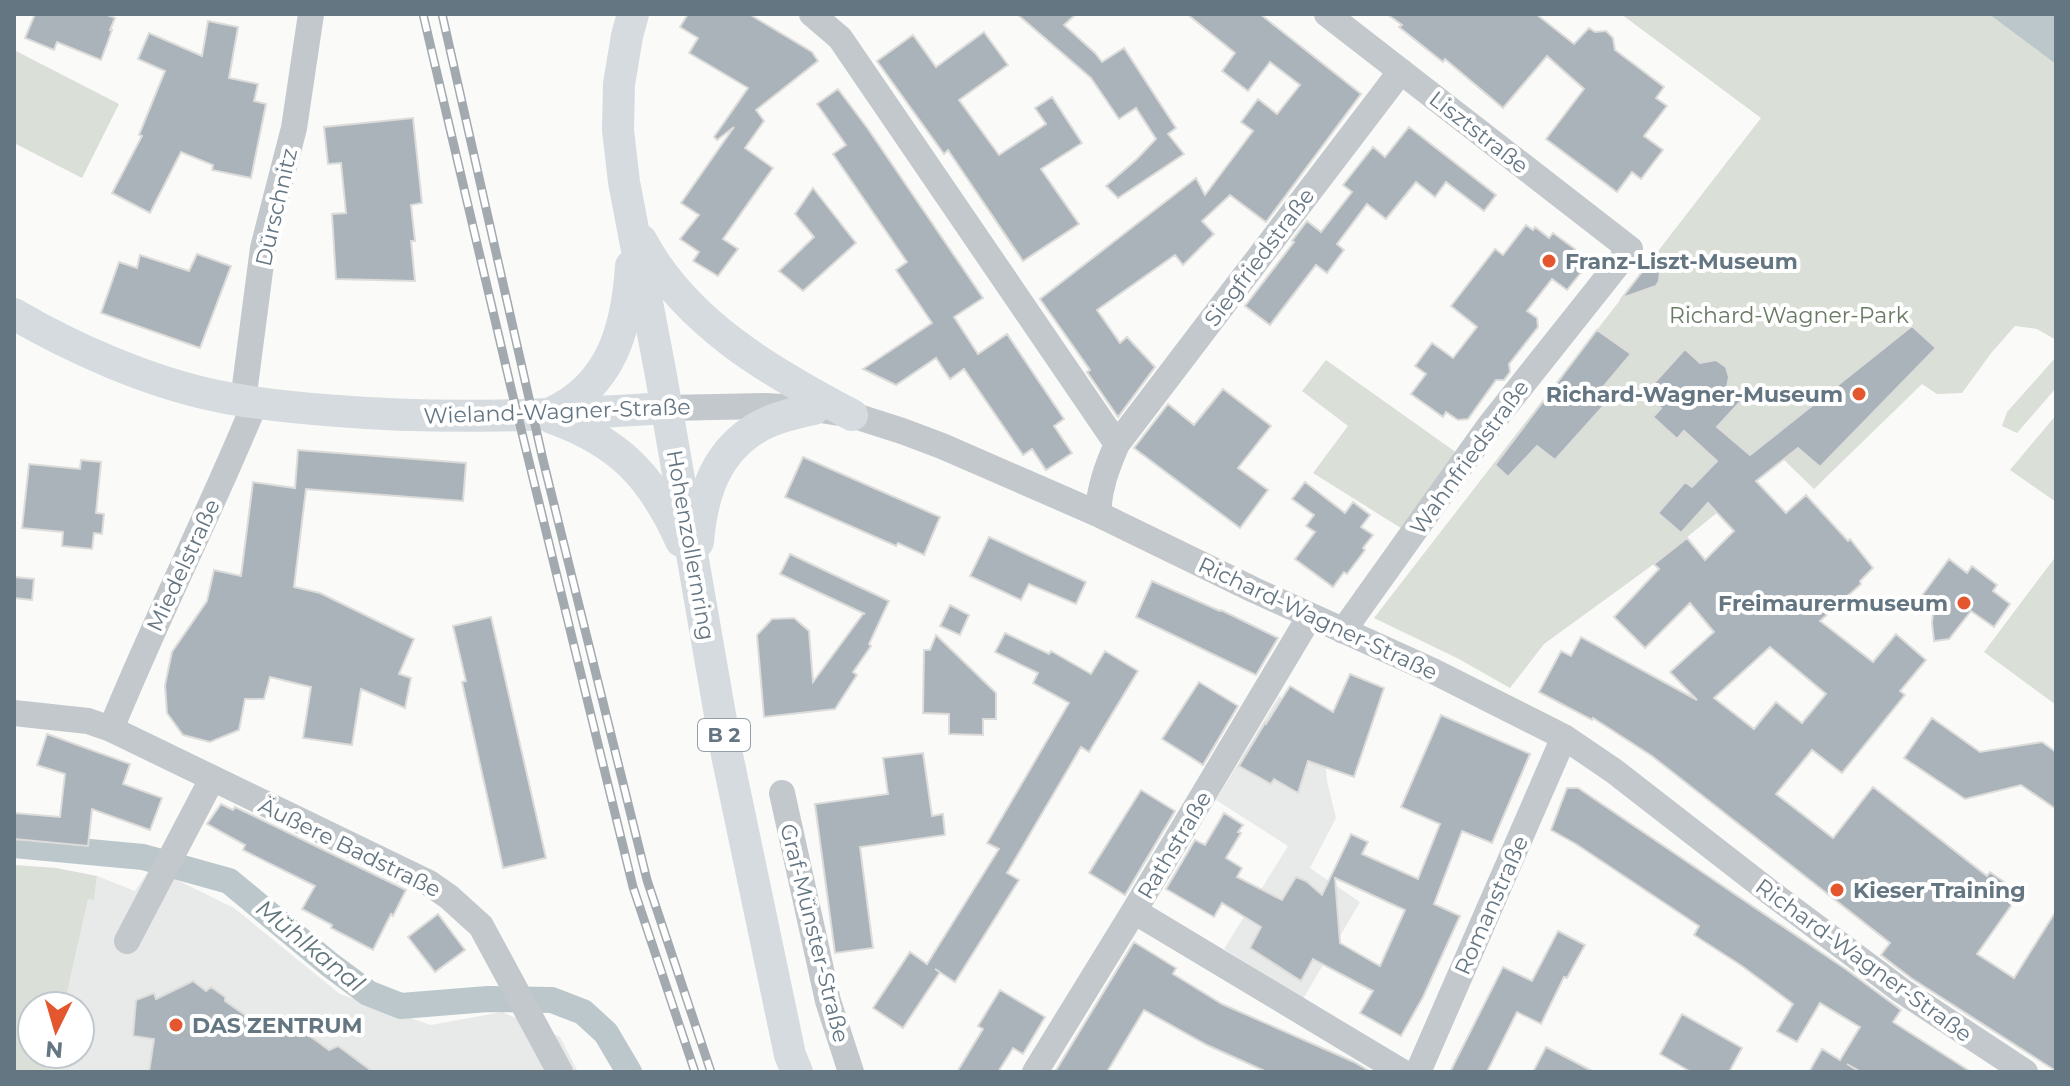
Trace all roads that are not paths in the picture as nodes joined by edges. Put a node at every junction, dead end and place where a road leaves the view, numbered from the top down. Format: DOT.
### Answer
graph roads {
  1 [pos="311,14"];
  2 [pos="633,14"];
  3 [pos="812,14"];
  4 [pos="1327,14"];
  5 [pos="1401,71"];
  6 [pos="632,223"];
  7 [pos="1630,249"];
  8 [pos="14,314"];
  9 [pos="249,402"];
  10 [pos="666,408"];
  11 [pos="814,409"];
  12 [pos="852,415"];
  13 [pos="545,416"];
  14 [pos="1117,444"];
  15 [pos="1098,514"];
  16 [pos="697,577"];
  17 [pos="1310,616"];
  18 [pos="1343,631"];
  19 [pos="14,713"];
  20 [pos="111,729"];
  21 [pos="1564,737"];
  22 [pos="212,779"];
  23 [pos="782,793"];
  24 [pos="1134,911"];
  25 [pos="127,941"];
  26 [pos="560,1072"];
  27 [pos="797,1072"];
  28 [pos="851,1072"];
  29 [pos="1035,1072"];
  30 [pos="1402,1072"];
  31 [pos="1418,1072"];
  32 [pos="2025,1072"];
  1 -- 9 [label="street, Dürschnitz"];
  2 -- 6 [label="main road, Hohenzollernring / B 2"];
  3 -- 14 [label="street"];
  4 -- 5 [label="street, Lisztstraße"];
  5 -- 7 [label="street, Lisztstraße"];
  5 -- 14 [label="street, Siegfriedstraße"];
  6 -- 10 [label="main road, Hohenzollernring / B 2"];
  6 -- 12 [label="main road"];
  6 -- 13 [label="main road"];
  7 -- 18 [label="street, Wahnfriedstraße"];
  8 -- 9 [label="main road, Wieland-Wagner-Straße"];
  9 -- 13 [label="main road, Wieland-Wagner-Straße"];
  9 -- 20 [label="street, Miedelstraße"];
  10 -- 11 [label="street, Wieland-Wagner-Straße"];
  10 -- 13 [label="main road, Wieland-Wagner-Straße"];
  10 -- 16 [label="main road, Hohenzollernring / B 2"];
  11 -- 12 [label="street, Wieland-Wagner-Straße"];
  11 -- 16 [label="main road"];
  12 -- 15 [label="street, Wieland-Wagner-Straße"];
  13 -- 16 [label="main road"];
  14 -- 15 [label="street"];
  15 -- 17 [label="street, Richard-Wagner-Straße"];
  16 -- 27 [label="main road, Hohenzollernring / B 2"];
  17 -- 18 [label="street, Richard-Wagner-Straße"];
  17 -- 24 [label="street, Rathstraße"];
  18 -- 21 [label="street, Richard-Wagner-Straße"];
  19 -- 20 [label="street, Äußere Badstraße"];
  20 -- 22 [label="street, Äußere Badstraße"];
  21 -- 31 [label="street, Romanstraße"];
  21 -- 32 [label="street, Richard-Wagner-Straße"];
  22 -- 25 [label="street"];
  22 -- 26 [label="street, Äußere Badstraße"];
  23 -- 28 [label="street, Graf-Münster-Straße"];
  24 -- 29 [label="street, Rathstraße"];
  24 -- 30 [label="street"];
}
